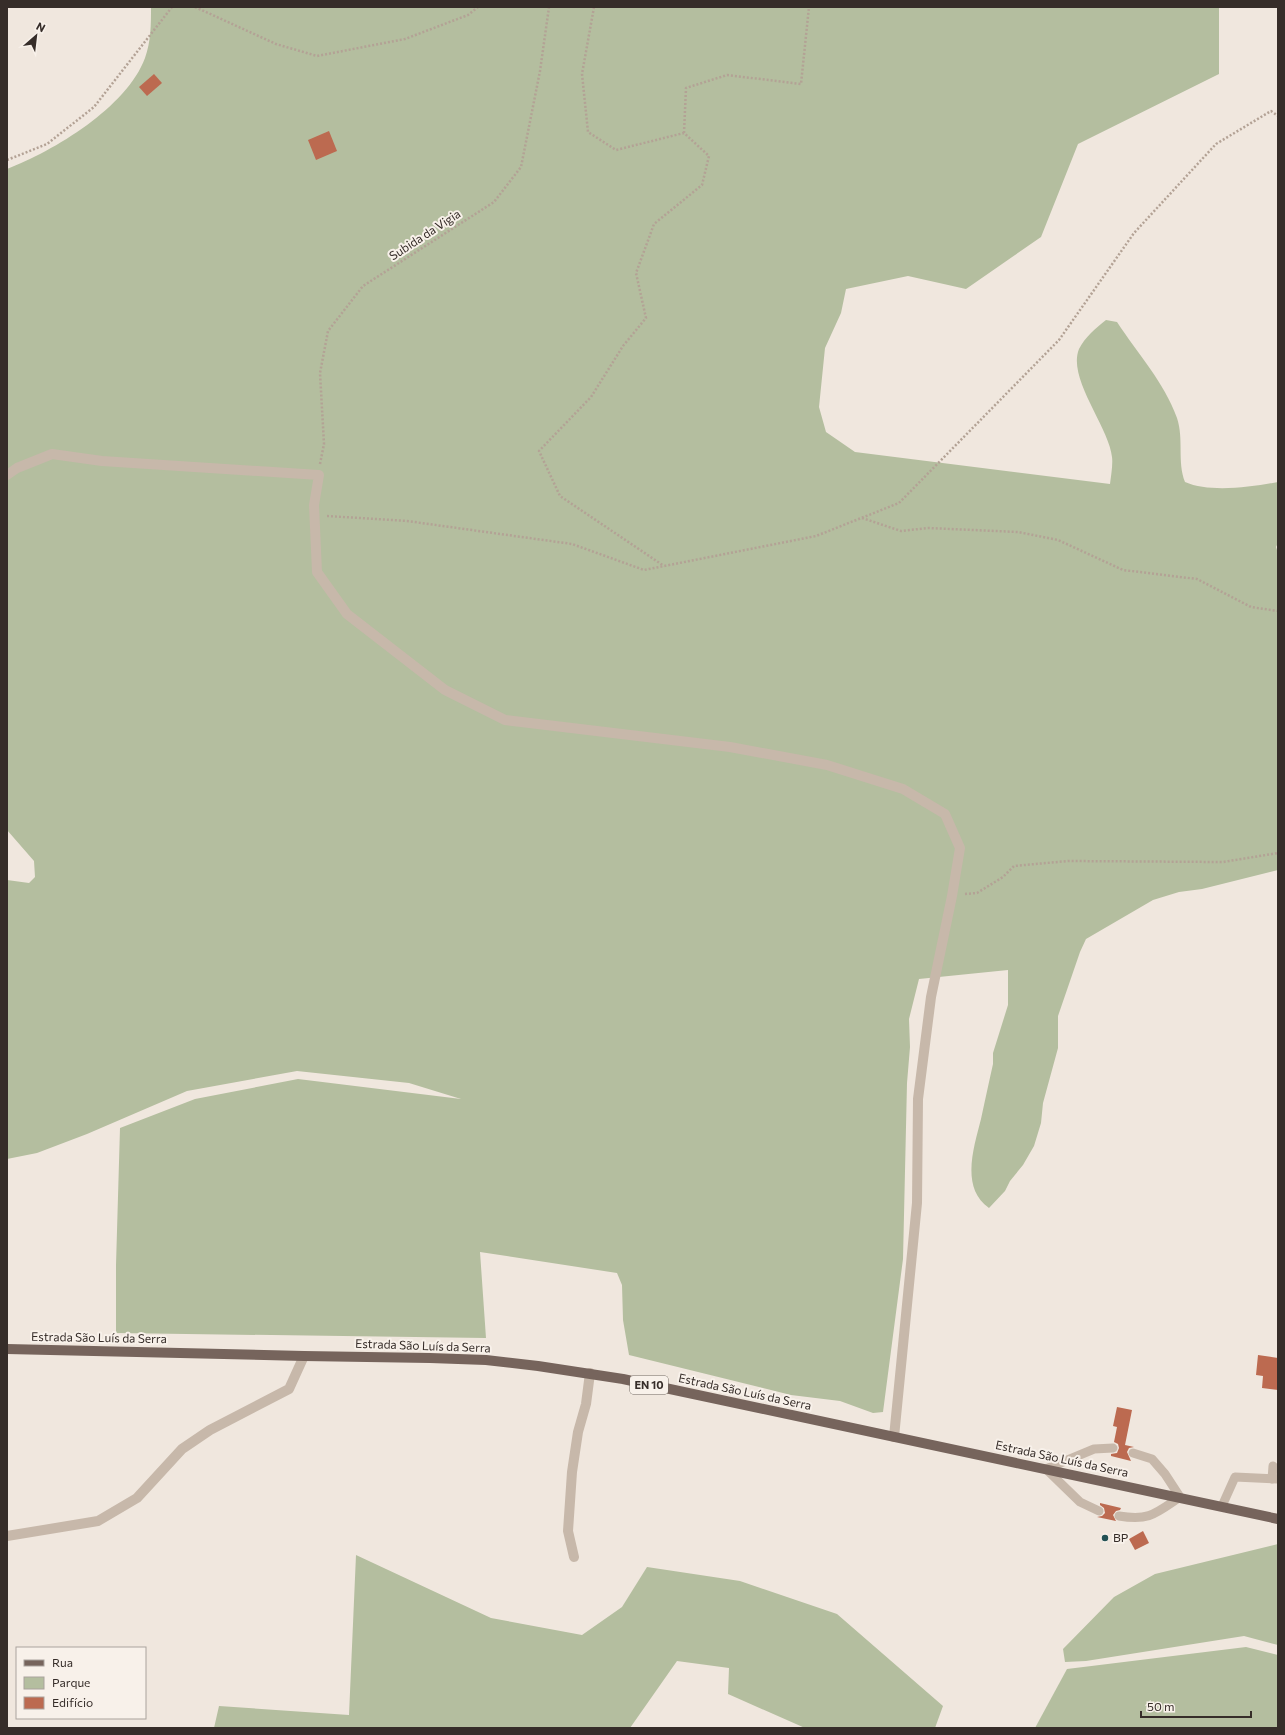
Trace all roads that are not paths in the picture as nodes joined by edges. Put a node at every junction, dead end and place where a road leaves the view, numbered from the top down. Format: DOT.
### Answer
graph roads {
  1 [pos="7,475"];
  2 [pos="7,1349"];
  3 [pos="304,1356"];
  4 [pos="590,1373"];
  5 [pos="894,1437"];
  6 [pos="1113,1448"];
  7 [pos="1133,1453"];
  8 [pos="1273,1466"];
  9 [pos="1046,1469"];
  10 [pos="1275,1479"];
  11 [pos="1180,1497"];
  12 [pos="1222,1506"];
  13 [pos="1099,1511"];
  14 [pos="1119,1516"];
  15 [pos="1278,1518"];
  16 [pos="7,1536"];
  17 [pos="574,1556"];
  1 -- 5 [label="street"];
  2 -- 3 [label="main road, Estrada São Luís da Serra / EN 10"];
  3 -- 4 [label="main road, Estrada São Luís da Serra / EN 10"];
  3 -- 16 [label="street"];
  4 -- 5 [label="main road, Estrada São Luís da Serra / EN 10"];
  4 -- 17 [label="street"];
  5 -- 9 [label="main road, Estrada São Luís da Serra / EN 10"];
  6 -- 9 [label="lane"];
  7 -- 11 [label="lane"];
  8 -- 10 [label="lane"];
  9 -- 11 [label="main road, Estrada São Luís da Serra / EN 10"];
  9 -- 13 [label="lane"];
  10 -- 12 [label="lane"];
  11 -- 12 [label="main road, Estrada São Luís da Serra / EN 10"];
  11 -- 14 [label="lane"];
  12 -- 15 [label="main road, Estrada São Luís da Serra / EN 10"];
}
